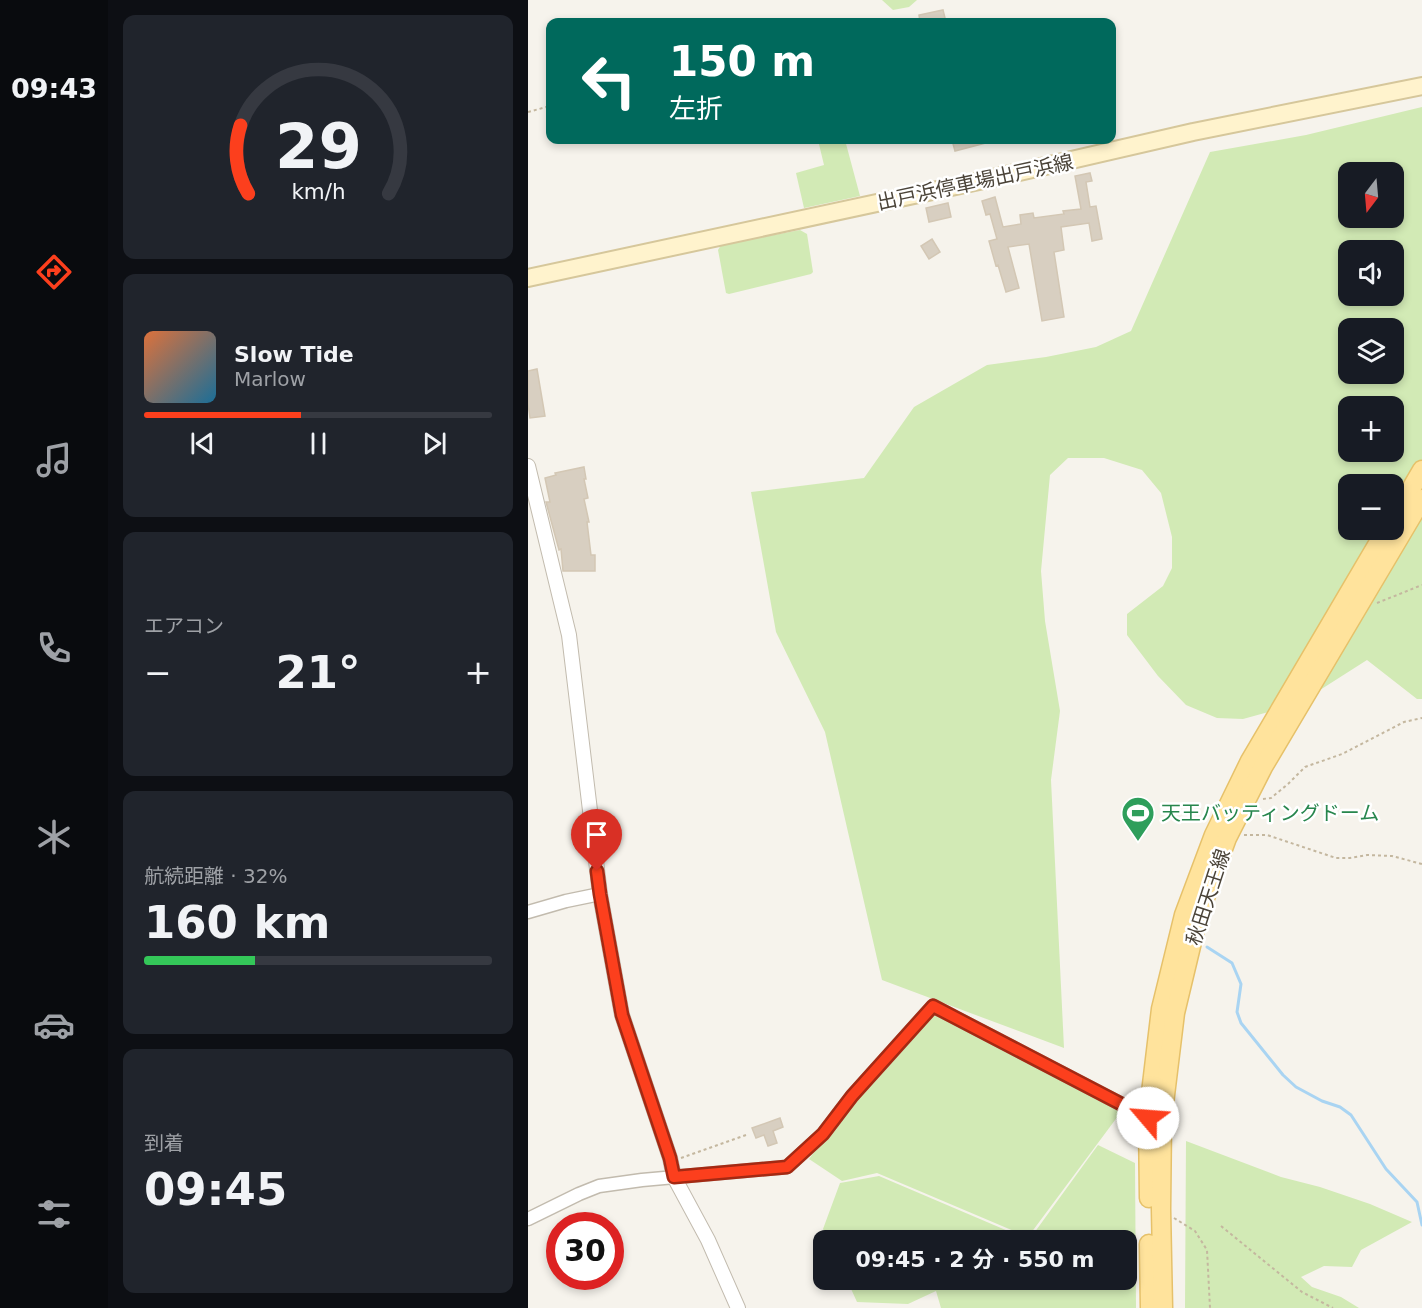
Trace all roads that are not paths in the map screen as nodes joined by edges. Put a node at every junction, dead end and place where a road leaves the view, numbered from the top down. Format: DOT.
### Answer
graph roads {
  1 [pos="1422,86"];
  2 [pos="528,278"];
  3 [pos="528,466"];
  4 [pos="1422,470"];
  5 [pos="1422,499"];
  6 [pos="1404,501"];
  7 [pos="1380,540"];
  8 [pos="600,894"];
  9 [pos="528,912"];
  10 [pos="1148,1118"];
  11 [pos="674,1177"];
  12 [pos="528,1220"];
  13 [pos="738,1308"];
  14 [pos="1150,1308"];
  15 [pos="1163,1308"];
  1 -- 2 [label="main road, 出戸浜停車場出戸浜線"];
  3 -- 8 [label="street"];
  4 -- 6 [label="main road"];
  5 -- 15 [label="main road, 秋田天王線"];
  7 -- 10 [label="main road, 秋田天王線"];
  8 -- 9 [label="street"];
  8 -- 11 [label="street"];
  10 -- 11 [label="street"];
  10 -- 14 [label="main road, 秋田天王線"];
  11 -- 12 [label="street"];
  11 -- 13 [label="street"];
}
